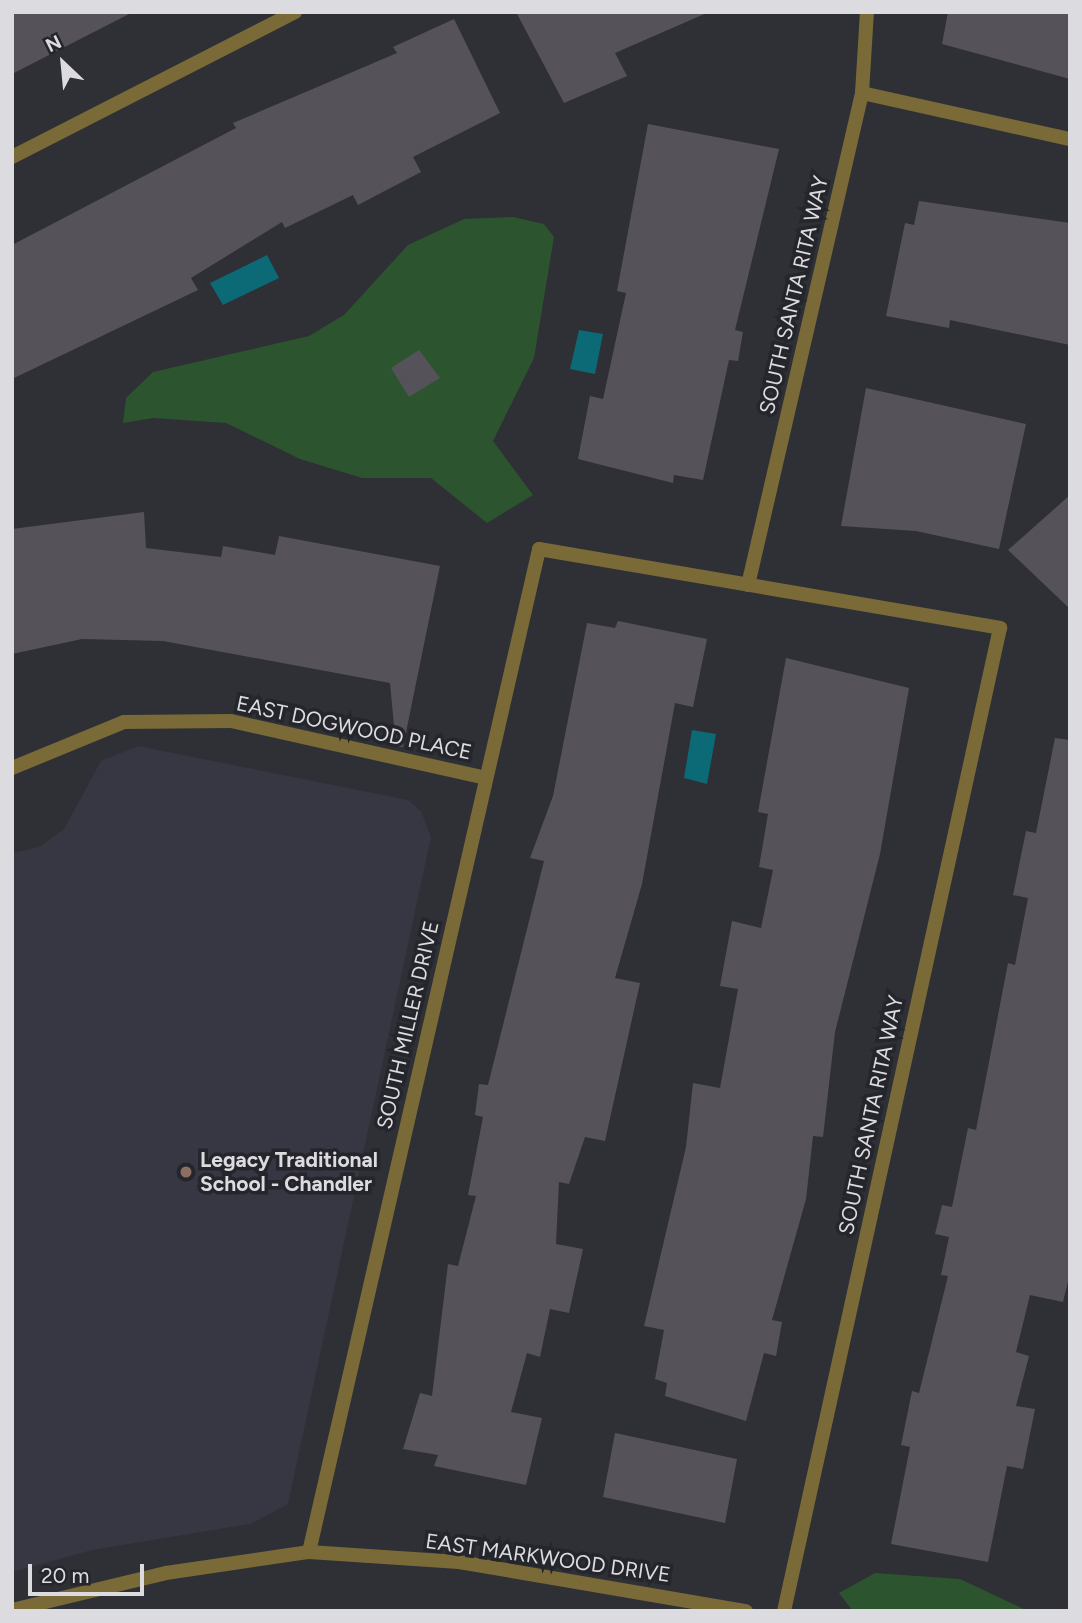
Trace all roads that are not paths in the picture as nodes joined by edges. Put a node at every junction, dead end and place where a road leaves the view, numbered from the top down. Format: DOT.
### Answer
graph roads {
  1 [pos="295,12"];
  2 [pos="867,12"];
  3 [pos="862,93"];
  4 [pos="1070,139"];
  5 [pos="12,157"];
  6 [pos="748,585"];
  7 [pos="12,768"];
  8 [pos="486,778"];
  9 [pos="309,1552"];
  10 [pos="12,1610"];
  11 [pos="746,1611"];
  12 [pos="784,1611"];
  1 -- 5 [label="street"];
  2 -- 3 [label="street, SOUTH SANTA RITA WAY"];
  3 -- 4 [label="street"];
  3 -- 6 [label="street, SOUTH SANTA RITA WAY"];
  6 -- 8 [label="street, SOUTH MILLER DRIVE"];
  6 -- 12 [label="street, SOUTH SANTA RITA WAY"];
  7 -- 8 [label="street, EAST DOGWOOD PLACE"];
  8 -- 9 [label="street, SOUTH MILLER DRIVE"];
  9 -- 10 [label="street, EAST MARKWOOD DRIVE"];
  9 -- 11 [label="street, EAST MARKWOOD DRIVE"];
}
